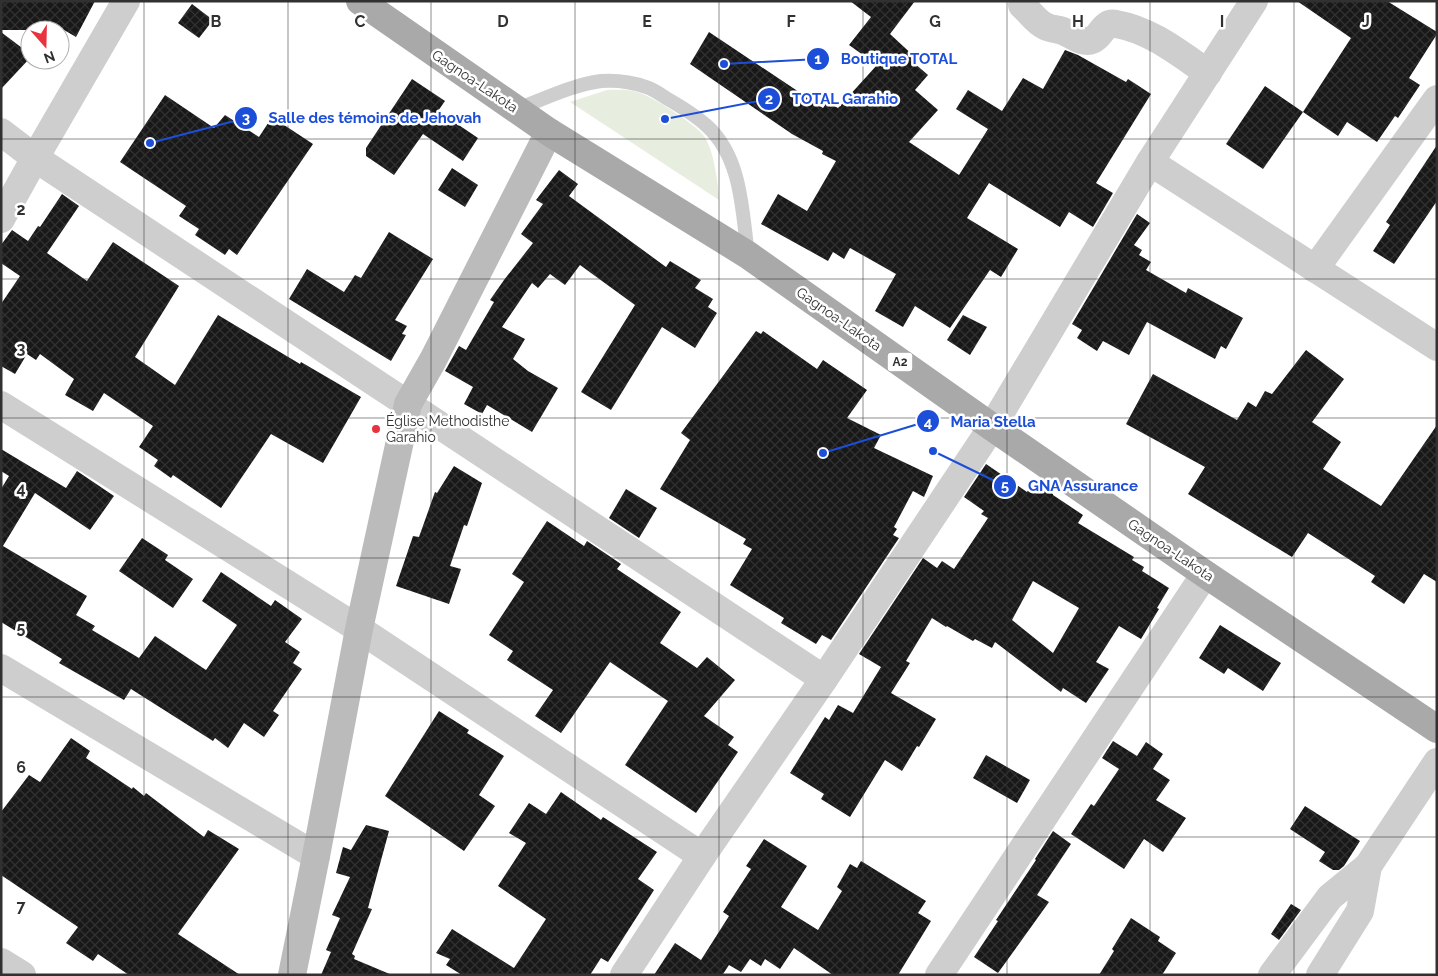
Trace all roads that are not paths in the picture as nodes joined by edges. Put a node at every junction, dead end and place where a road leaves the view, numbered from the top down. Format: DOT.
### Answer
graph roads {
  1 [pos="126,1"];
  2 [pos="360,1"];
  3 [pos="1254,1"];
  4 [pos="1022,5"];
  5 [pos="1208,73"];
  6 [pos="1437,99"];
  7 [pos="517,109"];
  8 [pos="1,132"];
  9 [pos="549,132"];
  10 [pos="35,158"];
  11 [pos="1150,162"];
  12 [pos="1,219"];
  13 [pos="748,255"];
  14 [pos="1315,269"];
  15 [pos="1437,347"];
  16 [pos="408,404"];
  17 [pos="1,405"];
  18 [pos="992,427"];
  19 [pos="1205,574"];
  20 [pos="359,629"];
  21 [pos="1,668"];
  22 [pos="824,679"];
  23 [pos="1434,720"];
  24 [pos="1437,762"];
  25 [pos="316,856"];
  26 [pos="702,856"];
  27 [pos="1368,866"];
  28 [pos="1,962"];
  29 [pos="22,975"];
  30 [pos="292,975"];
  31 [pos="624,975"];
  32 [pos="938,975"];
  33 [pos="1272,975"];
  34 [pos="1320,975"];
  1 -- 10 [label="street"];
  2 -- 7 [label="main road, Gagnoa-Lakota / A2"];
  3 -- 5 [label="street"];
  4 -- 5 [label="street"];
  5 -- 11 [label="street"];
  6 -- 14 [label="street"];
  7 -- 9 [label="main road, Gagnoa-Lakota / A2"];
  7 -- 13 [label="lane"];
  8 -- 10 [label="street"];
  9 -- 13 [label="main road, Gagnoa-Lakota / A2"];
  9 -- 16 [label="street"];
  10 -- 12 [label="street"];
  10 -- 16 [label="street"];
  11 -- 14 [label="street"];
  11 -- 18 [label="street"];
  13 -- 18 [label="main road, Gagnoa-Lakota / A2"];
  14 -- 15 [label="street"];
  16 -- 20 [label="street"];
  16 -- 22 [label="street"];
  17 -- 20 [label="street"];
  18 -- 19 [label="main road, Gagnoa-Lakota / A2"];
  18 -- 22 [label="street"];
  19 -- 23 [label="main road, Gagnoa-Lakota / A2"];
  19 -- 32 [label="street"];
  20 -- 25 [label="street"];
  20 -- 26 [label="street"];
  21 -- 25 [label="street"];
  22 -- 26 [label="street"];
  24 -- 27 [label="street"];
  25 -- 30 [label="street"];
  26 -- 31 [label="street"];
  27 -- 33 [label="street"];
  27 -- 34 [label="street"];
  28 -- 29 [label="street"];
}
